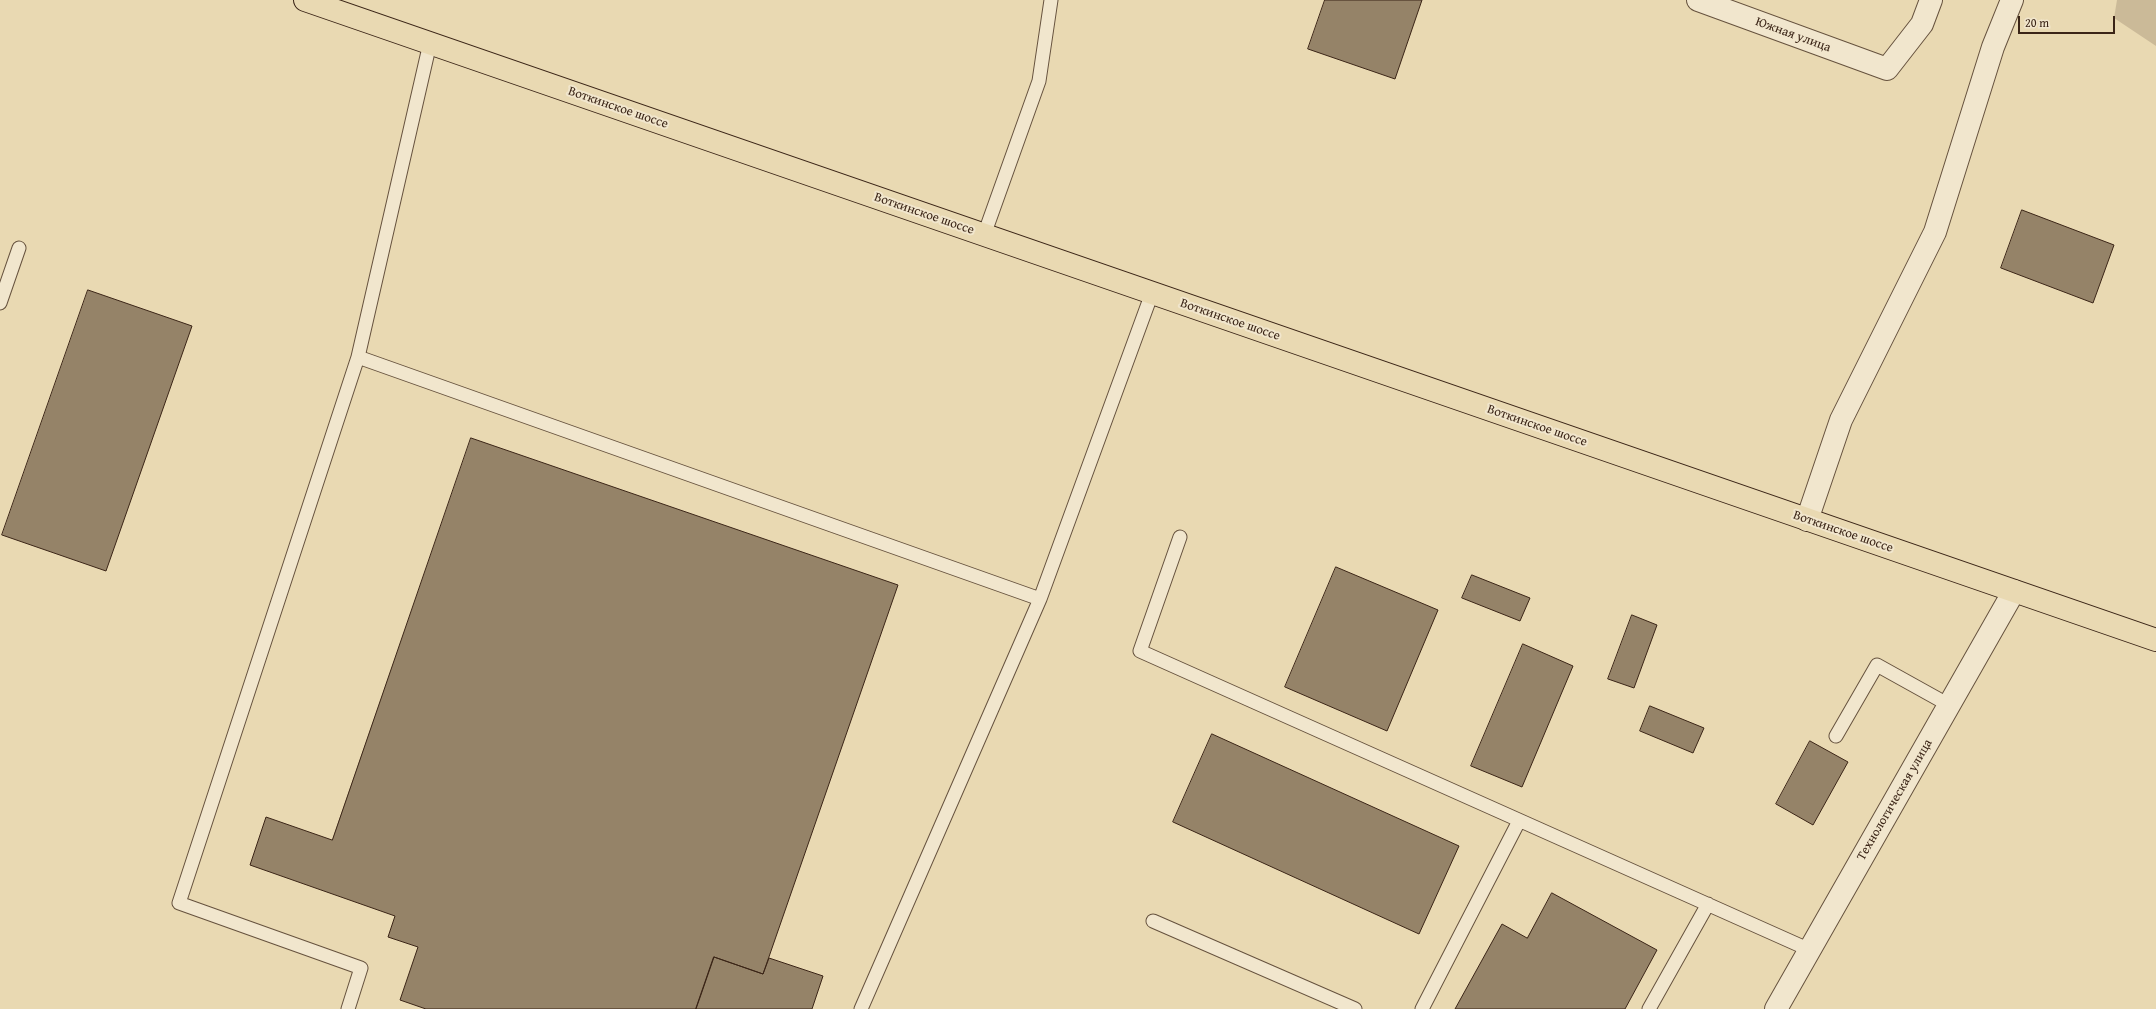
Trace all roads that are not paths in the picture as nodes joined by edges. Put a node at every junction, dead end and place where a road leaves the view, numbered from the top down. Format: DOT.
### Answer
graph roads {
  1 [pos="305,0"];
  2 [pos="1051,0"];
  3 [pos="1698,0"];
  4 [pos="1931,0"];
  5 [pos="2012,0"];
  6 [pos="430,43"];
  7 [pos="984,235"];
  8 [pos="19,248"];
  9 [pos="1152,293"];
  10 [pos="0,304"];
  11 [pos="358,357"];
  12 [pos="1807,520"];
  13 [pos="1180,537"];
  14 [pos="2014,590"];
  15 [pos="1040,599"];
  16 [pos="2156,640"];
  17 [pos="1949,705"];
  18 [pos="1836,736"];
  19 [pos="1519,821"];
  20 [pos="1708,904"];
  21 [pos="1153,921"];
  22 [pos="1810,950"];
  23 [pos="348,1009"];
  24 [pos="861,1009"];
  25 [pos="1355,1009"];
  26 [pos="1422,1009"];
  27 [pos="1649,1009"];
  28 [pos="1776,1009"];
  1 -- 6 [label="main road, Воткинское шоссе"];
  2 -- 7 [label="lane"];
  3 -- 4 [label="street, Южная улица"];
  5 -- 12 [label="street"];
  6 -- 7 [label="main road, Воткинское шоссе"];
  6 -- 11 [label="lane"];
  7 -- 9 [label="main road, Воткинское шоссе"];
  8 -- 10 [label="lane"];
  9 -- 12 [label="main road, Воткинское шоссе"];
  9 -- 15 [label="lane"];
  11 -- 15 [label="lane"];
  11 -- 23 [label="lane"];
  12 -- 14 [label="main road, Воткинское шоссе"];
  13 -- 19 [label="lane"];
  14 -- 16 [label="main road, Воткинское шоссе"];
  14 -- 17 [label="street, Технологическая улица"];
  15 -- 24 [label="lane"];
  17 -- 18 [label="lane"];
  17 -- 22 [label="street, Технологическая улица"];
  19 -- 20 [label="lane"];
  19 -- 26 [label="lane"];
  20 -- 22 [label="lane"];
  20 -- 27 [label="lane"];
  21 -- 25 [label="lane"];
  22 -- 28 [label="street, Технологическая улица"];
}
